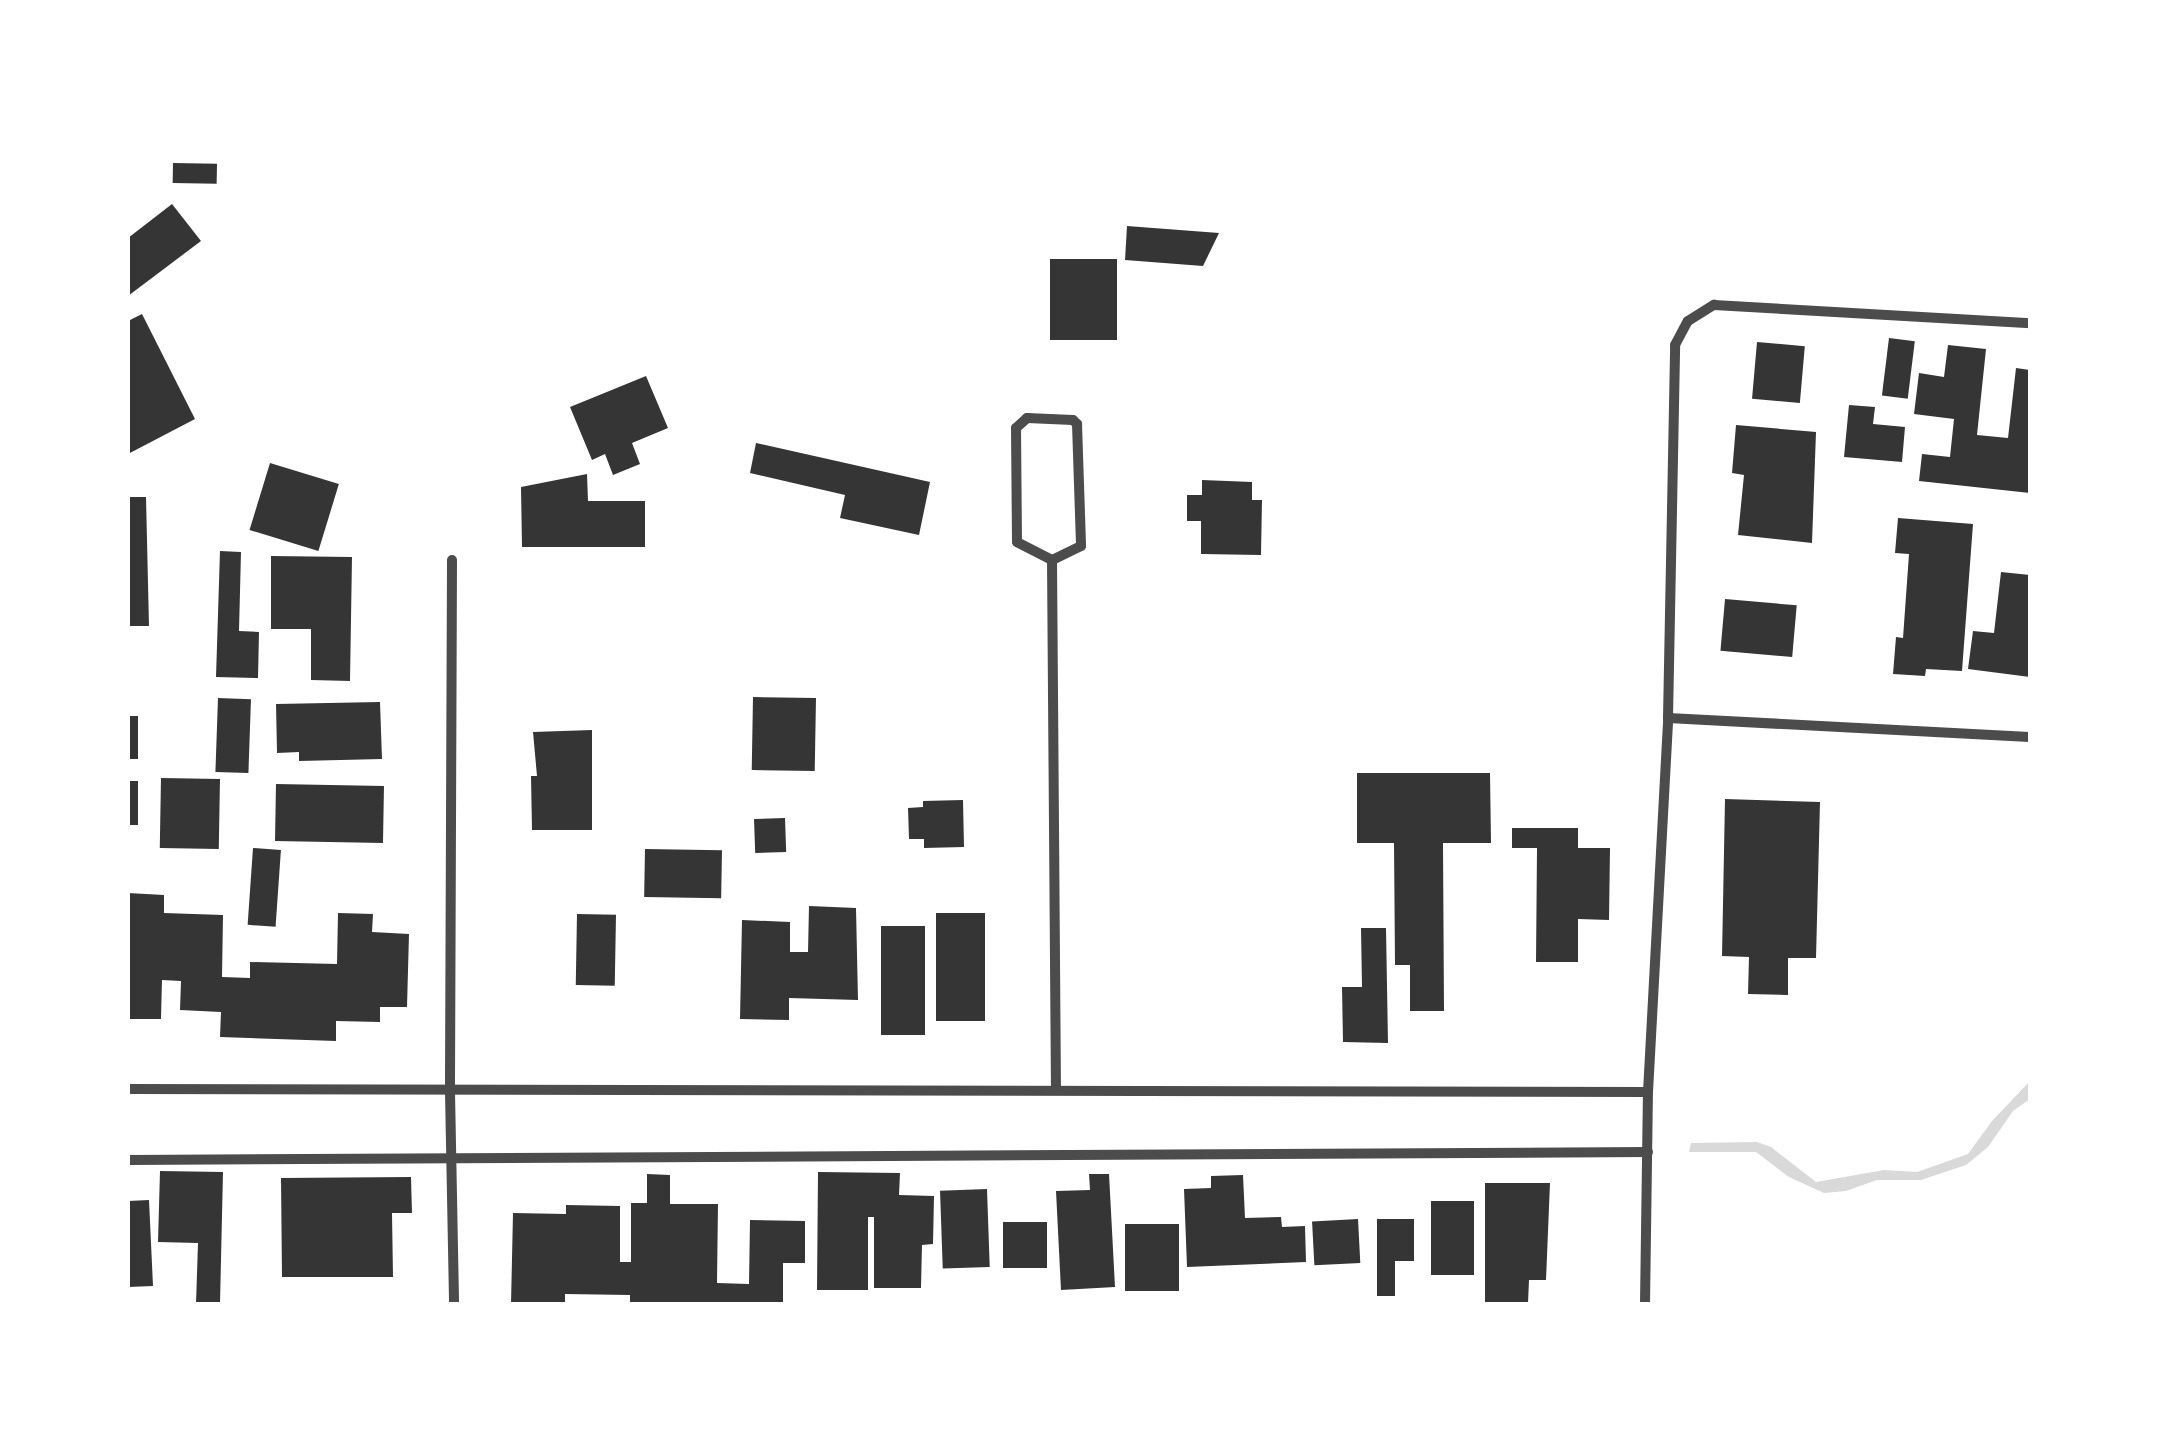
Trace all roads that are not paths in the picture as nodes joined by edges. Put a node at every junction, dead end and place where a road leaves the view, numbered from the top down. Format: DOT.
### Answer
graph roads {
  1 [pos="2030,323"];
  2 [pos="452,560"];
  3 [pos="1052,560"];
  4 [pos="1668,718"];
  5 [pos="2030,738"];
  6 [pos="128,1089"];
  7 [pos="1056,1090"];
  8 [pos="450,1092"];
  9 [pos="1648,1092"];
  10 [pos="1648,1152"];
  11 [pos="128,1160"];
  12 [pos="451,1161"];
  13 [pos="454,1304"];
  14 [pos="1645,1304"];
  1 -- 4 [label="street"];
  2 -- 8 [label="street"];
  3 -- 3 [label="street"];
  3 -- 7 [label="street"];
  4 -- 5 [label="street"];
  4 -- 9 [label="street"];
  6 -- 8 [label="street"];
  7 -- 8 [label="street"];
  7 -- 9 [label="street"];
  8 -- 12 [label="street"];
  9 -- 10 [label="street"];
  10 -- 12 [label="street"];
  10 -- 14 [label="street"];
  11 -- 12 [label="street"];
  12 -- 13 [label="street"];
}
